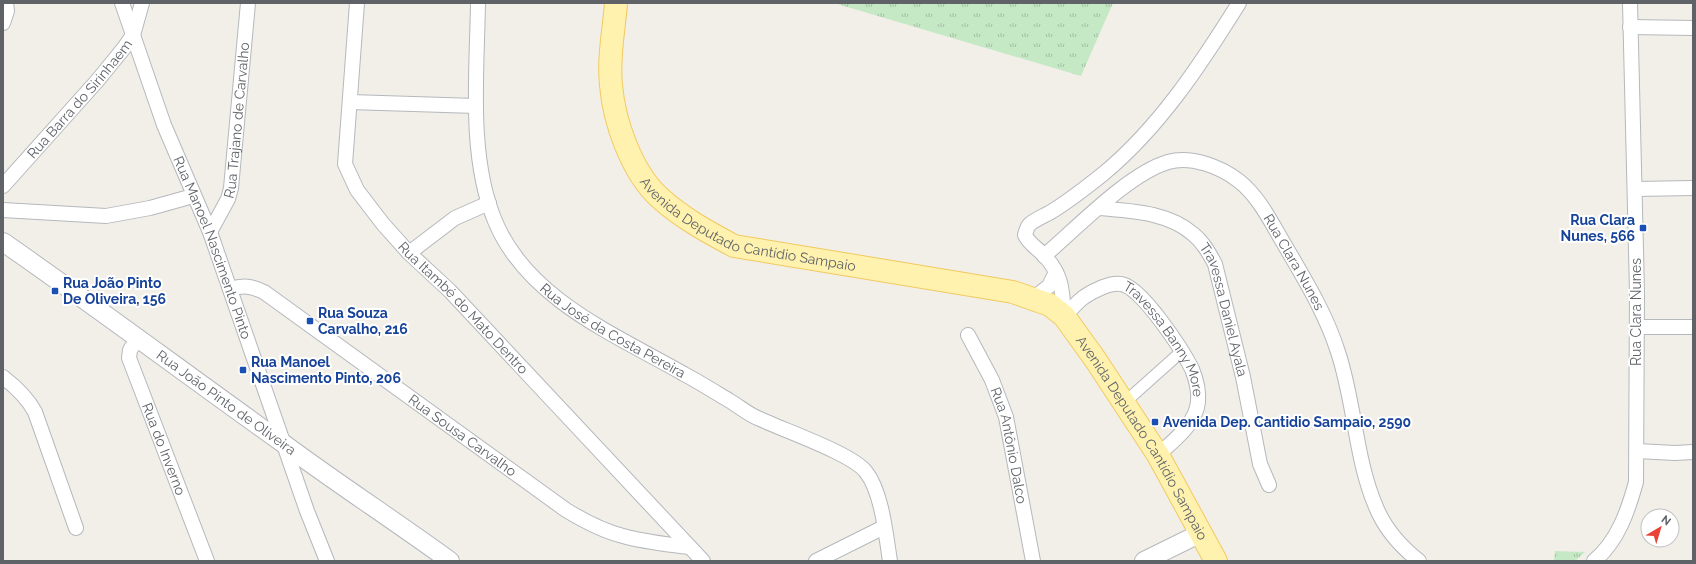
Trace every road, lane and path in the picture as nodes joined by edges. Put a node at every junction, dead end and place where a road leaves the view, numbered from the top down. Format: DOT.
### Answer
graph roads {
  1 [pos="6,3"];
  2 [pos="122,3"];
  3 [pos="142,3"];
  4 [pos="248,3"];
  5 [pos="357,3"];
  6 [pos="478,3"];
  7 [pos="616,3"];
  8 [pos="1239,3"];
  9 [pos="1630,3"];
  10 [pos="3,23"];
  11 [pos="1630,27"];
  12 [pos="1693,28"];
  13 [pos="133,35"];
  14 [pos="350,102"];
  15 [pos="476,106"];
  16 [pos="3,186"];
  17 [pos="1693,188"];
  18 [pos="1635,189"];
  19 [pos="194,196"];
  20 [pos="489,204"];
  21 [pos="1099,208"];
  22 [pos="3,210"];
  23 [pos="210,232"];
  24 [pos="3,242"];
  25 [pos="409,253"];
  26 [pos="1044,256"];
  27 [pos="1056,272"];
  28 [pos="230,289"];
  29 [pos="1034,298"];
  30 [pos="1064,316"];
  31 [pos="1637,327"];
  32 [pos="1693,327"];
  33 [pos="968,335"];
  34 [pos="138,338"];
  35 [pos="1181,352"];
  36 [pos="3,377"];
  37 [pos="1124,404"];
  38 [pos="284,445"];
  39 [pos="1637,451"];
  40 [pos="1693,452"];
  41 [pos="1158,455"];
  42 [pos="1269,485"];
  43 [pos="884,527"];
  44 [pos="76,528"];
  45 [pos="1201,533"];
  46 [pos="688,547"];
  47 [pos="207,561"];
  48 [pos="327,561"];
  49 [pos="450,561"];
  50 [pos="703,561"];
  51 [pos="816,561"];
  52 [pos="890,561"];
  53 [pos="1033,561"];
  54 [pos="1144,561"];
  55 [pos="1216,561"];
  56 [pos="1419,561"];
  57 [pos="1594,561"];
  1 -- 10 [label="street"];
  2 -- 13 [label="street, Rua Manoel Nascimento Pinto"];
  3 -- 13 [label="street, Rua Barra do Sirinhaem"];
  4 -- 23 [label="street, Rua Trajano de Carvalho"];
  5 -- 14 [label="street, Rua Itambé do Mato Dentro"];
  6 -- 15 [label="street, Rua José da Costa Pereira"];
  7 -- 29 [label="main road, Avenida Deputado Cantídio Sampaio"];
  8 -- 26 [label="street"];
  9 -- 11 [label="street, Rua Clara Nunes"];
  11 -- 12 [label="street"];
  11 -- 18 [label="street, Rua Clara Nunes"];
  13 -- 16 [label="street, Rua Barra do Sirinhaem"];
  13 -- 19 [label="street, Rua Manoel Nascimento Pinto"];
  14 -- 15 [label="street"];
  14 -- 25 [label="street, Rua Itambé do Mato Dentro"];
  15 -- 20 [label="street, Rua José da Costa Pereira"];
  17 -- 18 [label="street"];
  18 -- 31 [label="street, Rua Clara Nunes"];
  19 -- 22 [label="street"];
  19 -- 23 [label="street, Rua Manoel Nascimento Pinto"];
  20 -- 25 [label="street"];
  20 -- 43 [label="street, Rua José da Costa Pereira"];
  21 -- 26 [label="street, Rua Clara Nunes"];
  21 -- 42 [label="street, Travessa Daniel Ayala"];
  21 -- 56 [label="street, Rua Clara Nunes"];
  23 -- 28 [label="street, Rua Manoel Nascimento Pinto"];
  24 -- 34 [label="street, Rua João Pinto de Oliveira"];
  25 -- 46 [label="street, Rua Itambé do Mato Dentro"];
  26 -- 27 [label="street"];
  27 -- 29 [label="street"];
  27 -- 30 [label="street"];
  28 -- 38 [label="street, Rua Manoel Nascimento Pinto"];
  28 -- 46 [label="street, Rua Sousa Carvalho"];
  29 -- 30 [label="main road, Avenida Deputado Cantídio Sampaio"];
  30 -- 35 [label="street, Travessa Banny More"];
  30 -- 37 [label="main road, Avenida Deputado Cantídio Sampaio"];
  31 -- 32 [label="street"];
  31 -- 39 [label="street, Rua Clara Nunes"];
  33 -- 53 [label="street, Rua Antônio Dalco"];
  34 -- 38 [label="street, Rua João Pinto de Oliveira"];
  34 -- 47 [label="street, Rua do Inverno"];
  35 -- 37 [label="street"];
  35 -- 41 [label="street, Travessa Banny More"];
  36 -- 44 [label="street"];
  37 -- 41 [label="main road, Avenida Deputado Cantídio Sampaio"];
  38 -- 48 [label="street, Rua Manoel Nascimento Pinto"];
  38 -- 49 [label="street, Rua João Pinto de Oliveira"];
  39 -- 40 [label="street"];
  39 -- 57 [label="street, Rua Clara Nunes"];
  41 -- 45 [label="main road, Avenida Deputado Cantídio Sampaio"];
  43 -- 51 [label="street"];
  43 -- 52 [label="street, Rua José da Costa Pereira"];
  45 -- 54 [label="street"];
  45 -- 55 [label="main road, Avenida Deputado Cantídio Sampaio"];
  46 -- 50 [label="street, Rua Itambé do Mato Dentro"];
}
